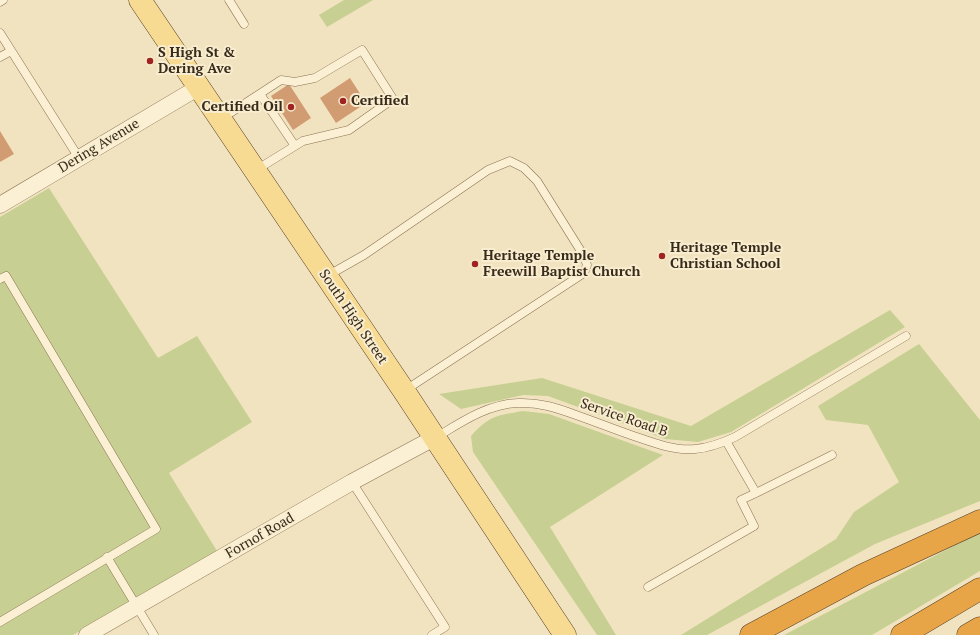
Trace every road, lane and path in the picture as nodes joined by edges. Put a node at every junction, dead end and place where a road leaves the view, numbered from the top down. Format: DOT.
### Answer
graph roads {
  1 [pos="3,0"];
  2 [pos="140,0"];
  3 [pos="229,0"];
  4 [pos="0,2"];
  5 [pos="244,24"];
  6 [pos="0,33"];
  7 [pos="11,51"];
  8 [pos="0,57"];
  9 [pos="199,87"];
  10 [pos="260,94"];
  11 [pos="221,120"];
  12 [pos="295,146"];
  13 [pos="79,158"];
  14 [pos="255,171"];
  15 [pos="0,205"];
  16 [pos="326,276"];
  17 [pos="0,279"];
  18 [pos="906,336"];
  19 [pos="404,391"];
  20 [pos="434,438"];
  21 [pos="726,441"];
  22 [pos="832,455"];
  23 [pos="352,482"];
  24 [pos="756,493"];
  25 [pos="980,521"];
  26 [pos="107,557"];
  27 [pos="648,587"];
  28 [pos="980,589"];
  29 [pos="136,606"];
  30 [pos="0,622"];
  31 [pos="980,628"];
  32 [pos="94,633"];
  33 [pos="154,635"];
  34 [pos="432,635"];
  35 [pos="565,635"];
  36 [pos="751,635"];
  37 [pos="902,635"];
  38 [pos="968,635"];
  1 -- 4 [label="lane"];
  2 -- 9 [label="main road, South High Street"];
  3 -- 5 [label="lane"];
  6 -- 7 [label="lane"];
  7 -- 8 [label="lane"];
  7 -- 13 [label="lane"];
  9 -- 11 [label="main road, South High Street"];
  9 -- 13 [label="street, Dering Avenue"];
  10 -- 11 [label="lane"];
  10 -- 12 [label="lane"];
  10 -- 12 [label="lane"];
  11 -- 14 [label="main road, South High Street"];
  12 -- 14 [label="lane"];
  13 -- 15 [label="street, Dering Avenue"];
  14 -- 16 [label="main road, South High Street"];
  16 -- 19 [label="main road, South High Street"];
  16 -- 19 [label="lane"];
  17 -- 26 [label="lane"];
  18 -- 21 [label="lane, Service Road B"];
  19 -- 20 [label="main road, South High Street"];
  20 -- 21 [label="lane, Service Road B"];
  20 -- 23 [label="street, Fornof Road"];
  20 -- 35 [label="main road, South High Street"];
  21 -- 24 [label="lane"];
  22 -- 24 [label="lane"];
  23 -- 29 [label="street, Fornof Road"];
  23 -- 34 [label="lane"];
  24 -- 27 [label="lane"];
  25 -- 36 [label="highway"];
  26 -- 29 [label="lane"];
  26 -- 30 [label="lane"];
  28 -- 37 [label="highway"];
  29 -- 32 [label="street, Fornof Road"];
  29 -- 33 [label="lane"];
  31 -- 38 [label="highway"];
}
